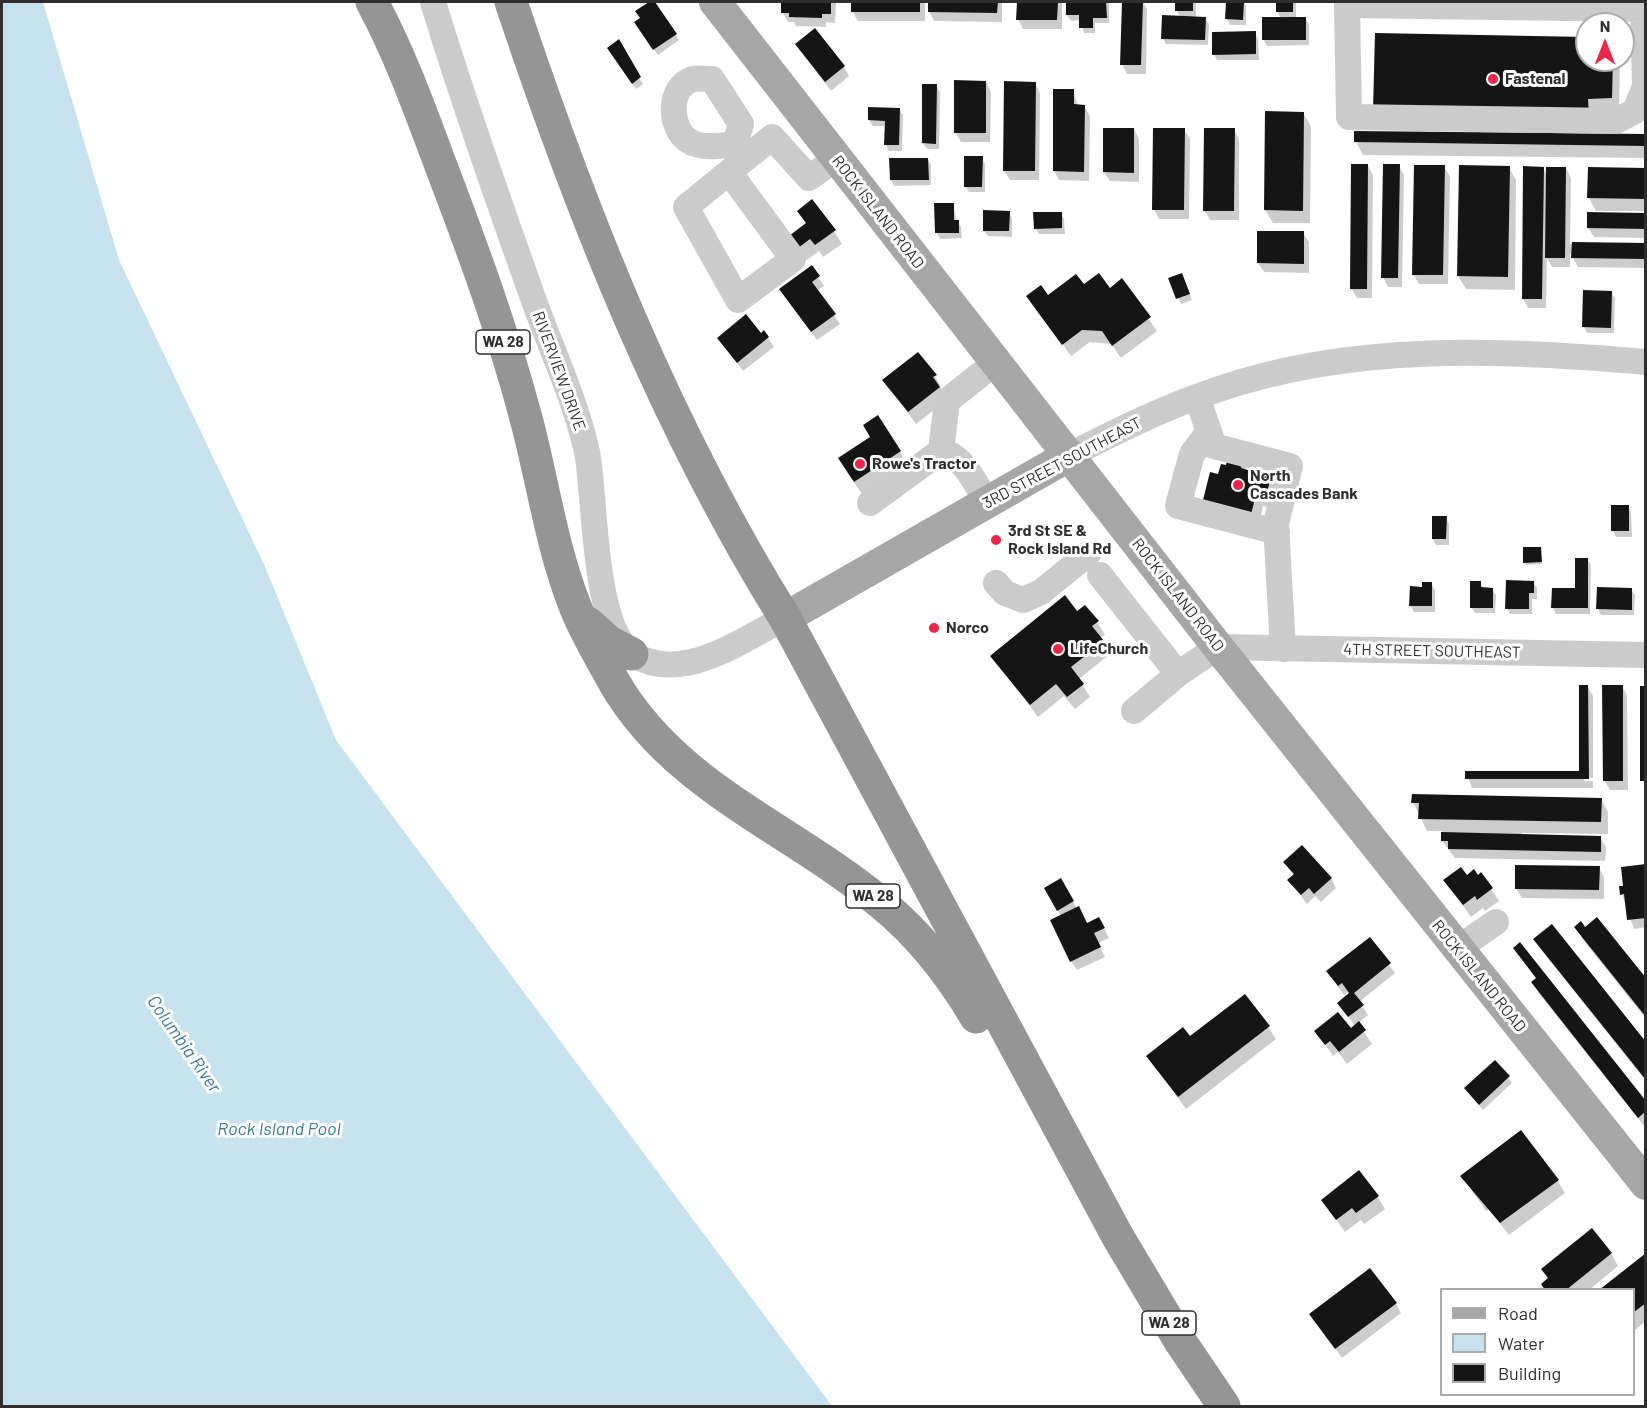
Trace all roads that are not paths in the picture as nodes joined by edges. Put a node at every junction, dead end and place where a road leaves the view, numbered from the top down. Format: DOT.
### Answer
graph roads {
  1 [pos="372,2"];
  2 [pos="433,2"];
  3 [pos="511,2"];
  4 [pos="715,2"];
  5 [pos="1347,3"];
  6 [pos="1644,9"];
  7 [pos="737,158"];
  8 [pos="837,158"];
  9 [pos="996,362"];
  10 [pos="1646,362"];
  11 [pos="1197,397"];
  12 [pos="1209,432"];
  13 [pos="941,451"];
  14 [pos="1070,455"];
  15 [pos="987,502"];
  16 [pos="870,503"];
  17 [pos="1277,532"];
  18 [pos="996,583"];
  19 [pos="575,608"];
  20 [pos="785,618"];
  21 [pos="1218,648"];
  22 [pos="1283,649"];
  23 [pos="632,654"];
  24 [pos="1646,655"];
  25 [pos="1178,674"];
  26 [pos="1134,711"];
  27 [pos="1496,922"];
  28 [pos="1457,950"];
  29 [pos="1646,1184"];
  30 [pos="1118,1237"];
  31 [pos="1224,1407"];
  1 -- 19 [label="highway, WA 28"];
  2 -- 23 [label="street, RIVERVIEW DRIVE"];
  3 -- 20 [label="highway"];
  4 -- 8 [label="main road, ROCK ISLAND ROAD"];
  5 -- 6 [label="street"];
  5 -- 6 [label="street"];
  7 -- 7 [label="street"];
  7 -- 8 [label="street"];
  8 -- 9 [label="main road, ROCK ISLAND ROAD"];
  9 -- 13 [label="street"];
  9 -- 14 [label="main road, ROCK ISLAND ROAD"];
  10 -- 11 [label="street, 3RD STREET SOUTHEAST"];
  11 -- 12 [label="street"];
  11 -- 14 [label="street, 3RD STREET SOUTHEAST"];
  12 -- 17 [label="street"];
  12 -- 17 [label="street"];
  13 -- 15 [label="street"];
  13 -- 16 [label="street"];
  14 -- 15 [label="main road, 3RD STREET SOUTHEAST"];
  14 -- 21 [label="main road, ROCK ISLAND ROAD"];
  15 -- 20 [label="main road, 3RD STREET SOUTHEAST"];
  17 -- 22 [label="street"];
  18 -- 25 [label="street"];
  19 -- 23 [label="highway"];
  19 -- 30 [label="highway, WA 28"];
  20 -- 23 [label="street"];
  20 -- 30 [label="highway"];
  21 -- 22 [label="street, 4TH STREET SOUTHEAST"];
  21 -- 25 [label="street"];
  21 -- 28 [label="main road, ROCK ISLAND ROAD"];
  22 -- 24 [label="street, 4TH STREET SOUTHEAST"];
  25 -- 26 [label="street"];
  27 -- 28 [label="street"];
  28 -- 29 [label="main road, ROCK ISLAND ROAD"];
  30 -- 31 [label="highway, WA 28"];
}
